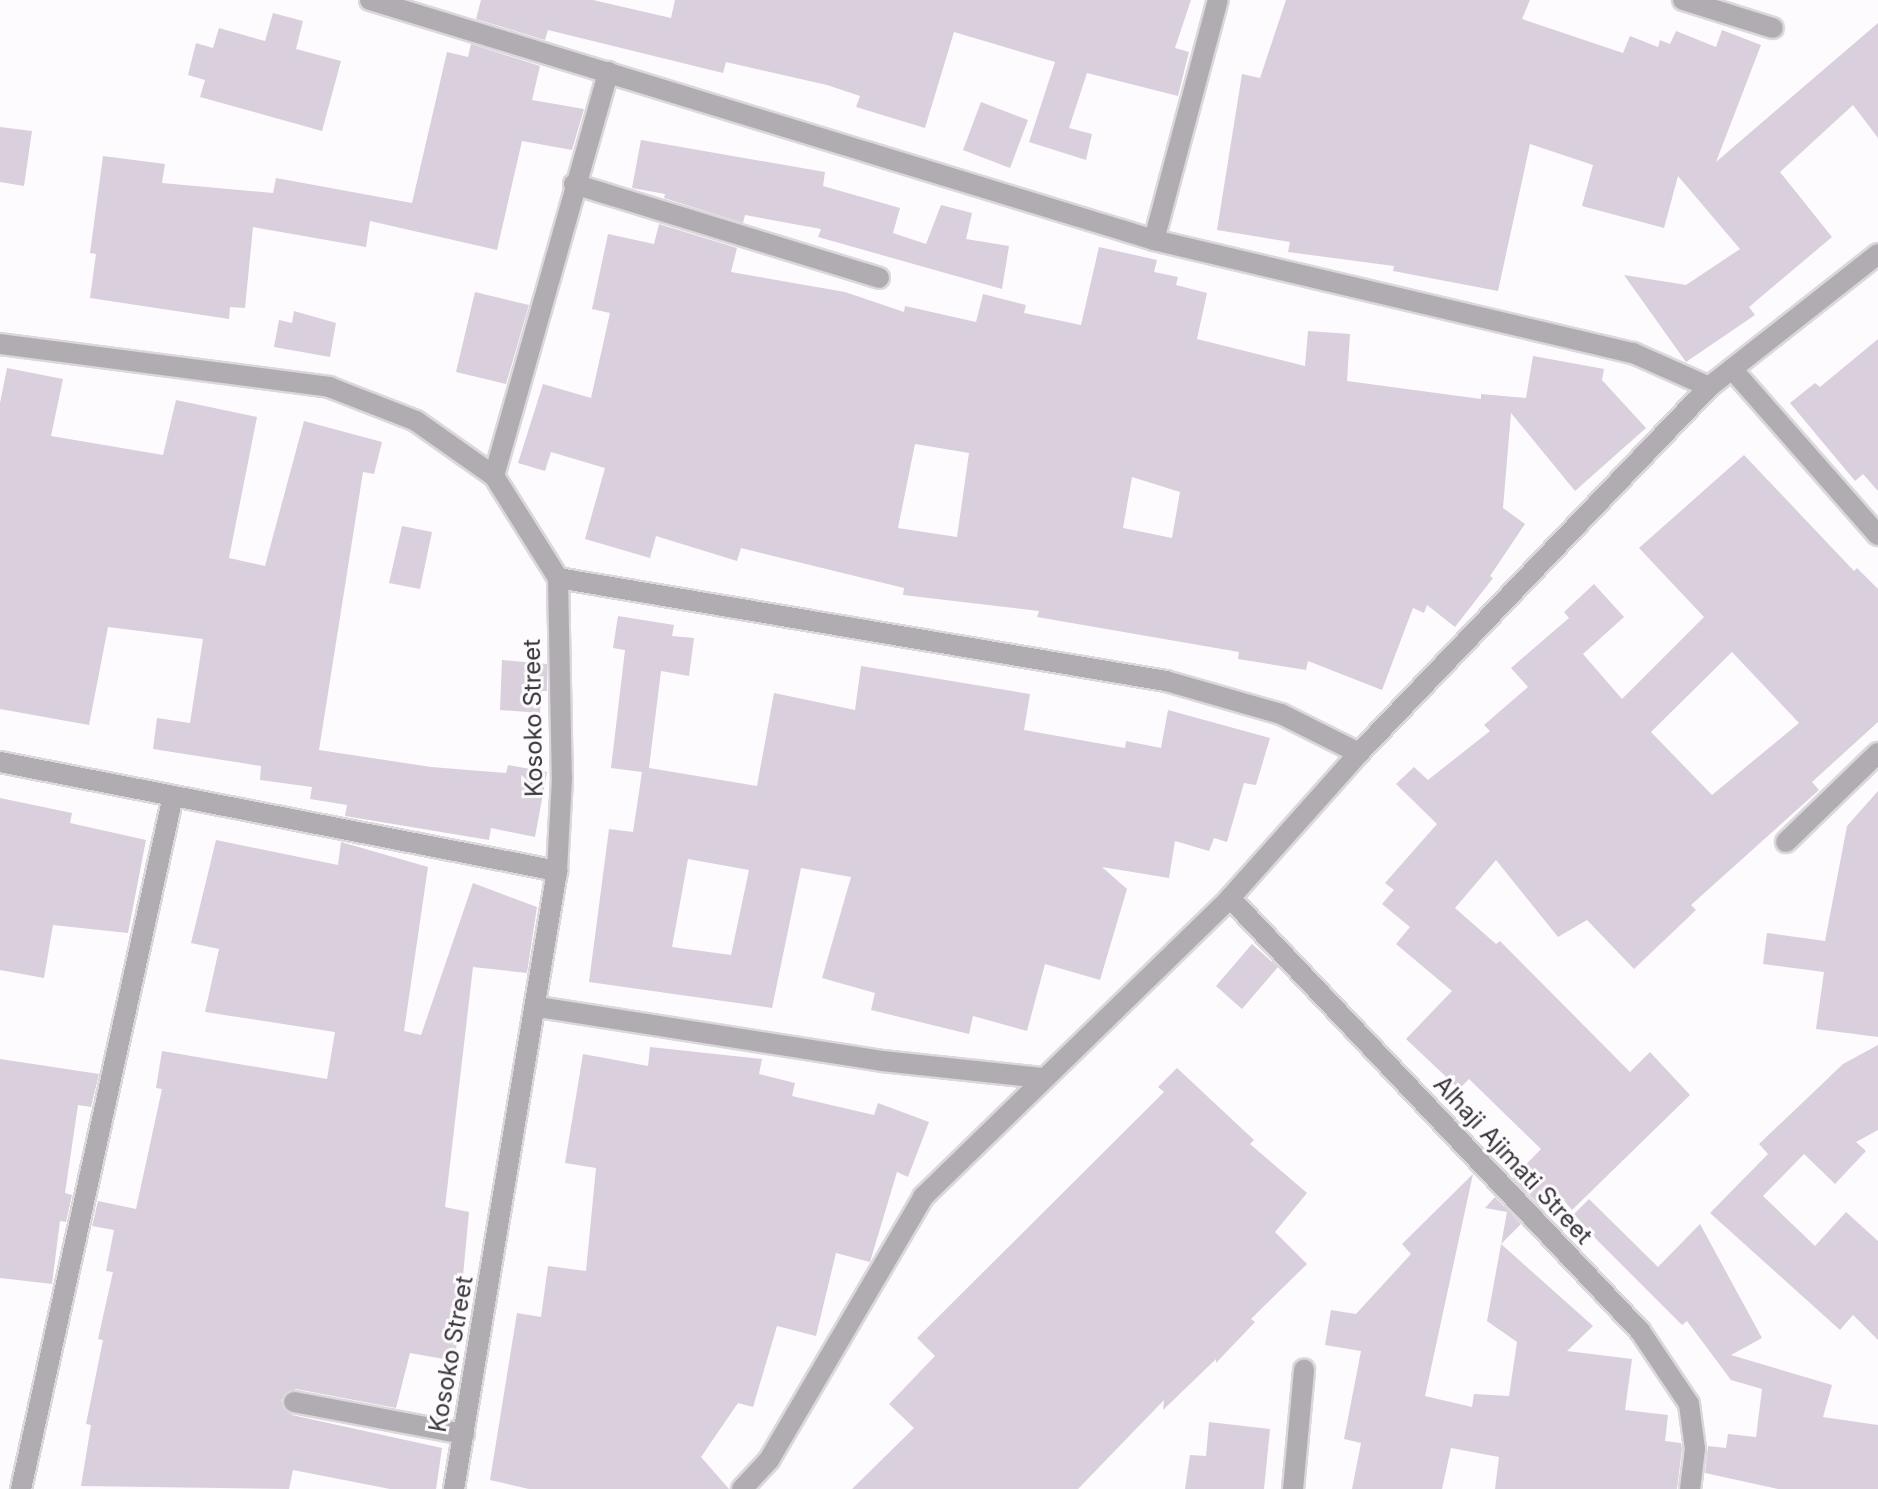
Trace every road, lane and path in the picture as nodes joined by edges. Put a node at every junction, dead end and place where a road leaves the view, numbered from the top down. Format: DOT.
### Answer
graph roads {
  1 [pos="370,0"];
  2 [pos="1218,0"];
  3 [pos="1683,0"];
  4 [pos="1773,28"];
  5 [pos="608,72"];
  6 [pos="574,184"];
  7 [pos="1154,240"];
  8 [pos="1878,254"];
  9 [pos="879,278"];
  10 [pos="0,344"];
  11 [pos="1732,369"];
  12 [pos="1709,387"];
  13 [pos="494,476"];
  14 [pos="1878,535"];
  15 [pos="558,578"];
  16 [pos="1359,753"];
  17 [pos="1878,753"];
  18 [pos="0,762"];
  19 [pos="173,796"];
  20 [pos="1786,842"];
  21 [pos="557,871"];
  22 [pos="1230,898"];
  23 [pos="538,1007"];
  24 [pos="1041,1078"];
  25 [pos="1304,1370"];
  26 [pos="294,1402"];
  27 [pos="464,1434"];
  28 [pos="21,1489"];
  29 [pos="454,1489"];
  30 [pos="742,1489"];
  31 [pos="1293,1489"];
  32 [pos="1690,1489"];
  1 -- 5 [label="street"];
  2 -- 7 [label="street"];
  3 -- 4 [label="street"];
  5 -- 6 [label="street"];
  5 -- 7 [label="street"];
  6 -- 9 [label="street"];
  6 -- 13 [label="street"];
  7 -- 12 [label="street"];
  8 -- 11 [label="street"];
  10 -- 13 [label="street"];
  11 -- 12 [label="street"];
  11 -- 14 [label="street"];
  12 -- 16 [label="street"];
  13 -- 15 [label="street"];
  15 -- 16 [label="street"];
  15 -- 21 [label="street, Kosoko Street"];
  16 -- 22 [label="street"];
  17 -- 20 [label="street"];
  18 -- 19 [label="street"];
  19 -- 21 [label="street"];
  19 -- 28 [label="street"];
  21 -- 23 [label="street, Kosoko Street"];
  22 -- 24 [label="street"];
  22 -- 32 [label="street, Alhaji Ajimati Street"];
  23 -- 24 [label="street"];
  23 -- 27 [label="street, Kosoko Street"];
  24 -- 30 [label="street"];
  25 -- 31 [label="street"];
  26 -- 27 [label="street"];
  27 -- 29 [label="street, Kosoko Street"];
}
